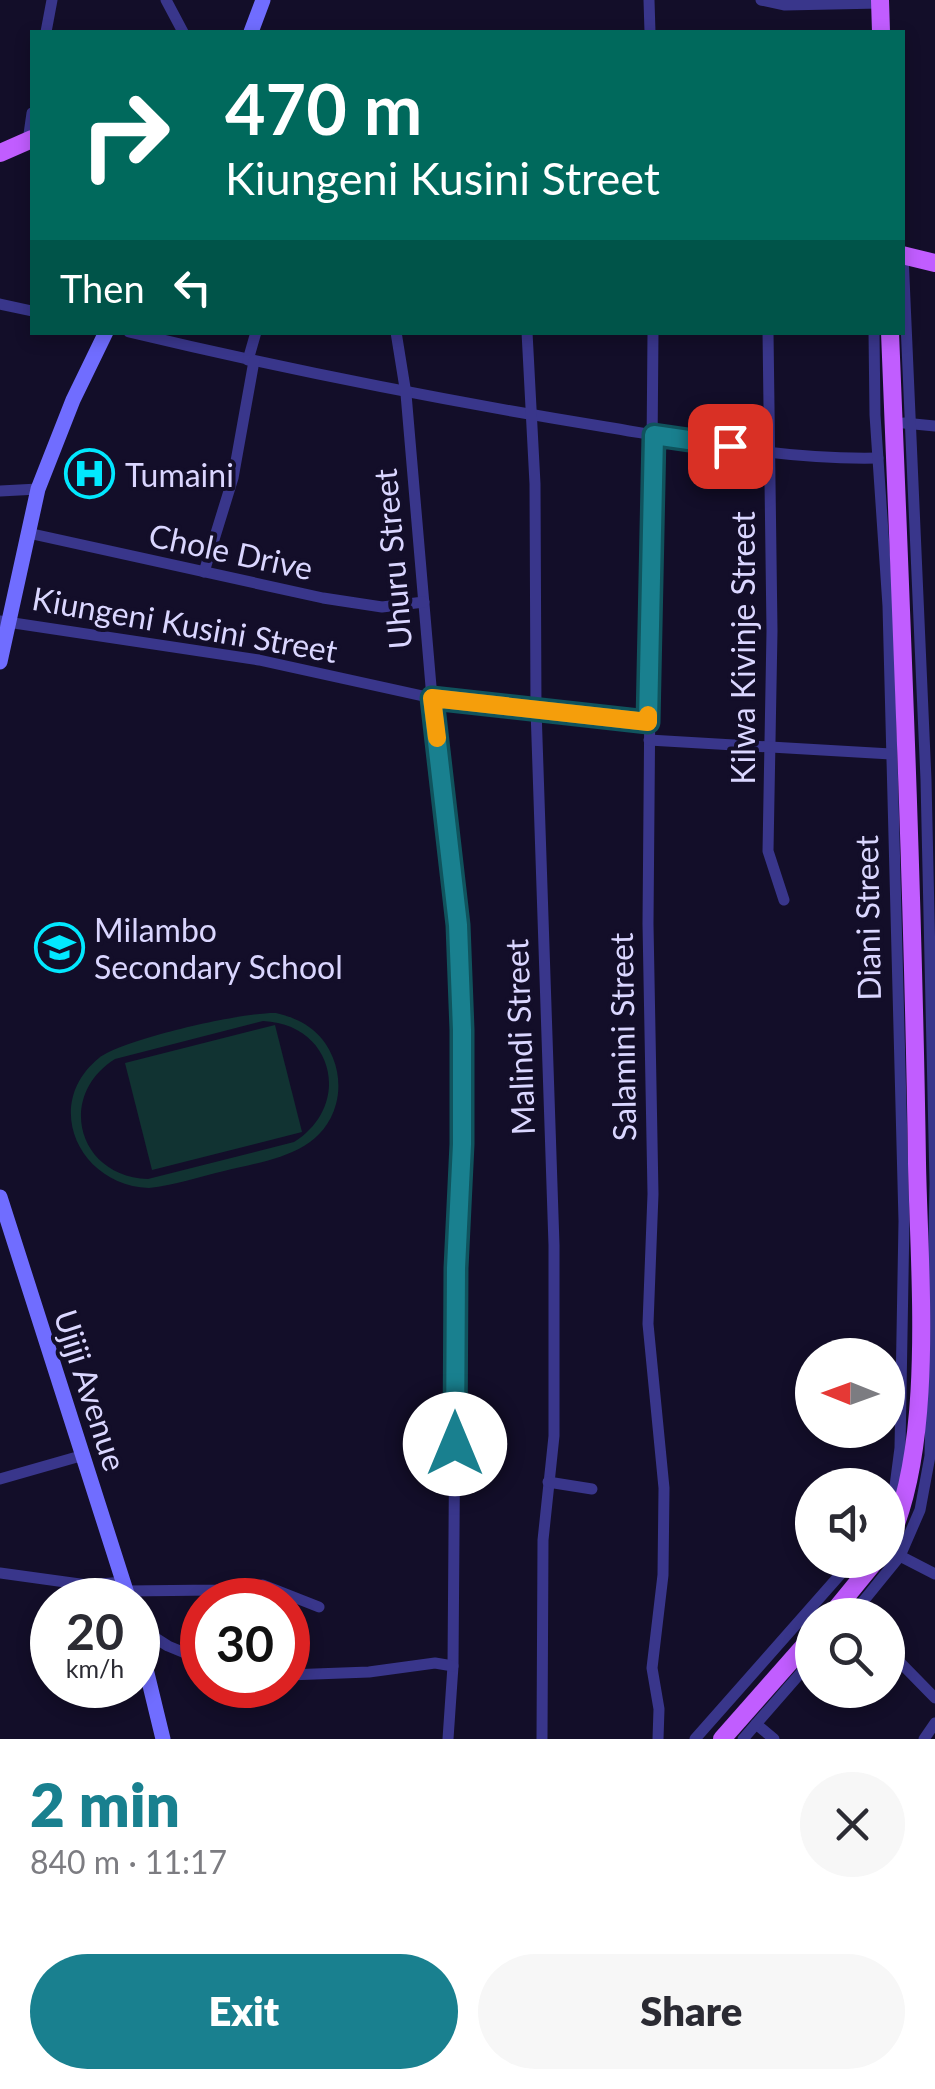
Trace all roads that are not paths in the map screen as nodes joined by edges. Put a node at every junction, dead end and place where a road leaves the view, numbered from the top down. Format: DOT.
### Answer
graph roads {
  1 [pos="52,0"];
  2 [pos="166,0"];
  3 [pos="263,0"];
  4 [pos="649,0"];
  5 [pos="760,0"];
  6 [pos="880,1"];
  7 [pos="46,30"];
  8 [pos="181,30"];
  9 [pos="252,30"];
  10 [pos="650,30"];
  11 [pos="881,30"];
  12 [pos="30,140"];
  13 [pos="0,153"];
  14 [pos="905,256"];
  15 [pos="935,263"];
  16 [pos="0,304"];
  17 [pos="30,311"];
  18 [pos="105,335"];
  19 [pos="143,335"];
  20 [pos="255,335"];
  21 [pos="396,335"];
  22 [pos="527,335"];
  23 [pos="653,335"];
  24 [pos="768,335"];
  25 [pos="874,335"];
  26 [pos="890,335"];
  27 [pos="902,335"];
  28 [pos="251,360"];
  29 [pos="406,394"];
  30 [pos="531,415"];
  31 [pos="901,423"];
  32 [pos="935,426"];
  33 [pos="654,435"];
  34 [pos="768,452"];
  35 [pos="878,458"];
  36 [pos="38,489"];
  37 [pos="0,491"];
  38 [pos="28,534"];
  39 [pos="204,572"];
  40 [pos="424,602"];
  41 [pos="4,621"];
  42 [pos="0,662"];
  43 [pos="432,698"];
  44 [pos="536,708"];
  45 [pos="648,722"];
  46 [pos="649,740"];
  47 [pos="770,748"];
  48 [pos="891,754"];
  49 [pos="784,900"];
  50 [pos="928,1039"];
  51 [pos="0,1197"];
  52 [pos="935,1215"];
  53 [pos="84,1456"];
  54 [pos="897,1468"];
  55 [pos="927,1471"];
  56 [pos="0,1479"];
  57 [pos="548,1482"];
  58 [pos="592,1489"];
  59 [pos="905,1511"];
  60 [pos="905,1555"];
  61 [pos="933,1572"];
  62 [pos="0,1574"];
  63 [pos="32,1578"];
  64 [pos="122,1578"];
  65 [pos="838,1578"];
  66 [pos="861,1578"];
  67 [pos="160,1591"];
  68 [pos="845,1598"];
  69 [pos="319,1607"];
  70 [pos="795,1655"];
  71 [pos="453,1666"];
  72 [pos="905,1667"];
  73 [pos="310,1674"];
  74 [pos="795,1679"];
  75 [pos="935,1698"];
  76 [pos="156,1708"];
  77 [pos="756,1724"];
  78 [pos="935,1724"];
  79 [pos="164,1739"];
  80 [pos="448,1739"];
  81 [pos="542,1739"];
  82 [pos="658,1739"];
  83 [pos="695,1739"];
  84 [pos="722,1739"];
  85 [pos="743,1739"];
  86 [pos="774,1739"];
  87 [pos="924,1739"];
  1 -- 7 [label="street"];
  2 -- 8 [label="street"];
  3 -- 9 [label="main road"];
  4 -- 10 [label="street"];
  5 -- 6 [label="street"];
  6 -- 11 [label="main road"];
  12 -- 13 [label="main road"];
  14 -- 15 [label="main road"];
  16 -- 17 [label="street"];
  18 -- 36 [label="main road"];
  19 -- 28 [label="street"];
  20 -- 28 [label="street"];
  21 -- 29 [label="street, Uhuru Street"];
  22 -- 30 [label="street, Malindi Street"];
  23 -- 33 [label="street, Salamini Street"];
  24 -- 34 [label="street, Kilwa Kivinje Street"];
  25 -- 35 [label="street, Diani Street"];
  26 -- 31 [label="main road"];
  27 -- 31 [label="street"];
  28 -- 29 [label="street"];
  28 -- 39 [label="street"];
  29 -- 30 [label="street"];
  29 -- 40 [label="street, Uhuru Street"];
  30 -- 33 [label="street"];
  30 -- 44 [label="street, Malindi Street"];
  31 -- 32 [label="street"];
  31 -- 50 [label="main road"];
  33 -- 34 [label="street"];
  33 -- 45 [label="street, Salamini Street"];
  34 -- 35 [label="street"];
  34 -- 47 [label="street, Kilwa Kivinje Street"];
  35 -- 48 [label="street, Diani Street"];
  36 -- 37 [label="street"];
  36 -- 38 [label="main road"];
  38 -- 39 [label="street, Chole Drive"];
  38 -- 41 [label="main road"];
  39 -- 40 [label="street, Chole Drive"];
  40 -- 43 [label="street, Uhuru Street"];
  41 -- 42 [label="main road"];
  41 -- 43 [label="street, Kiungeni Kusini Street"];
  43 -- 44 [label="street, Kiungeni Kusini Street"];
  43 -- 71 [label="street, Uhuru Street"];
  44 -- 45 [label="street, Kiungeni Kusini Street"];
  44 -- 57 [label="street, Malindi Street"];
  45 -- 46 [label="street, Salamini Street"];
  46 -- 47 [label="street"];
  46 -- 82 [label="street, Salamini Street"];
  47 -- 48 [label="street"];
  47 -- 49 [label="street, Kilwa Kivinje Street"];
  48 -- 54 [label="street, Diani Street"];
  50 -- 52 [label="street"];
  50 -- 55 [label="main road"];
  51 -- 53 [label="main road, Ujiji Avenue"];
  52 -- 55 [label="street"];
  53 -- 56 [label="street"];
  53 -- 64 [label="main road, Ujiji Avenue"];
  55 -- 59 [label="main road"];
  57 -- 58 [label="street"];
  57 -- 81 [label="street, Malindi Street"];
  60 -- 61 [label="street"];
  62 -- 63 [label="street"];
  65 -- 83 [label="street"];
  66 -- 68 [label="main road"];
  67 -- 69 [label="street"];
  70 -- 84 [label="main road"];
  71 -- 73 [label="street"];
  71 -- 80 [label="street, Uhuru Street"];
  72 -- 75 [label="street"];
  74 -- 77 [label="street"];
  76 -- 79 [label="main road"];
  77 -- 85 [label="street"];
  77 -- 86 [label="street"];
  78 -- 87 [label="street"];
}
